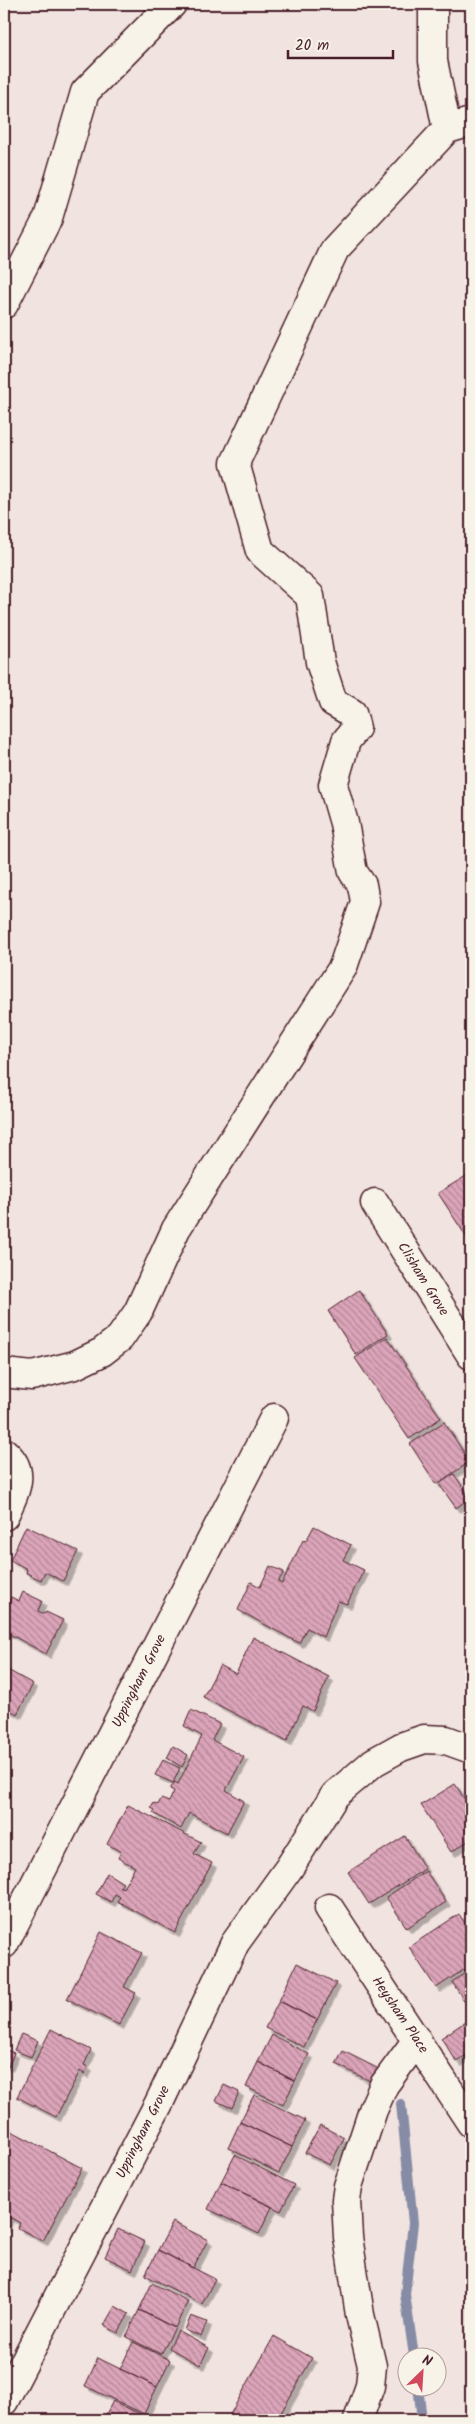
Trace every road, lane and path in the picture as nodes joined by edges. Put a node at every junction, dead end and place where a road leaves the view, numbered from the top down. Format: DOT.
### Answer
graph roads {
  1 [pos="172,4"];
  2 [pos="433,4"];
  3 [pos="459,126"];
  4 [pos="4,304"];
  5 [pos="375,1203"];
  6 [pos="471,1355"];
  7 [pos="4,1373"];
  8 [pos="274,1418"];
  9 [pos="4,1452"];
  10 [pos="4,1516"];
  11 [pos="471,1749"];
  12 [pos="329,1908"];
  13 [pos="4,1944"];
  14 [pos="417,2040"];
  15 [pos="471,2123"];
  16 [pos="4,2401"];
  17 [pos="358,2420"];
  1 -- 4 [label="street"];
  2 -- 3 [label="street"];
  3 -- 7 [label="street"];
  5 -- 6 [label="street, Clisham Grove"];
  8 -- 13 [label="street, Uppingham Grove"];
  9 -- 10 [label="street"];
  11 -- 16 [label="street, Uppingham Grove"];
  12 -- 14 [label="street, Heysham Place"];
  14 -- 15 [label="street, Heysham Place"];
  14 -- 17 [label="street"];
}
